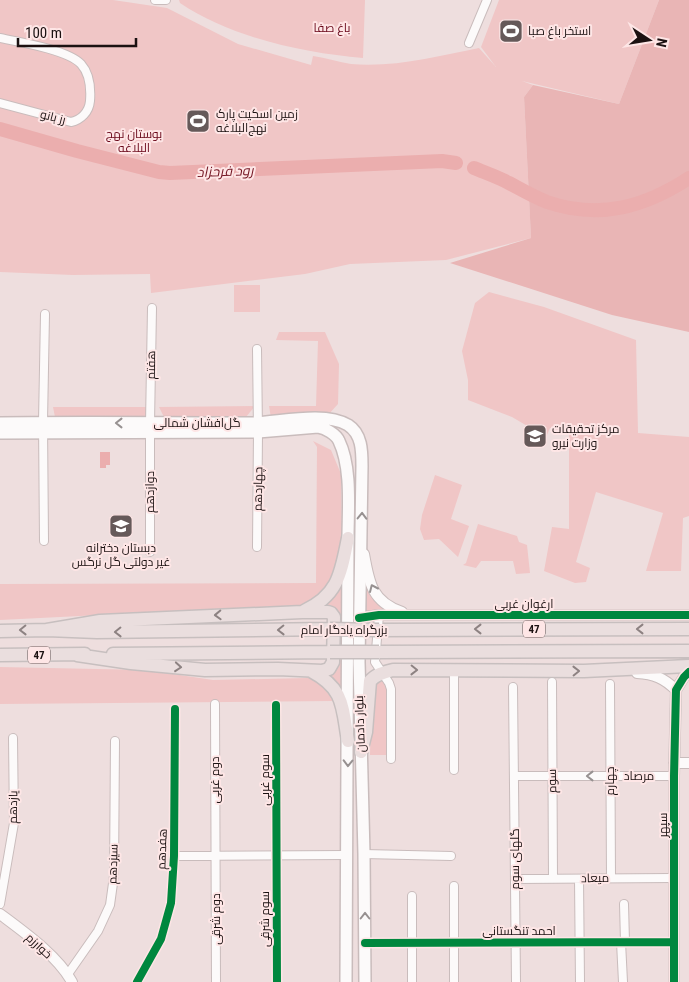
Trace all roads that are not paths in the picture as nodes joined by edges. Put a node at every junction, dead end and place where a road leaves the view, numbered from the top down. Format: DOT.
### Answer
graph roads {
  1 [pos="155,0"];
  2 [pos="166,0"];
  3 [pos="487,0"];
  4 [pos="160,1"];
  5 [pos="0,38"];
  6 [pos="469,43"];
  7 [pos="0,103"];
  8 [pos="152,308"];
  9 [pos="45,314"];
  10 [pos="257,349"];
  11 [pos="0,423"];
  12 [pos="258,427"];
  13 [pos="43,428"];
  14 [pos="150,428"];
  15 [pos="0,433"];
  16 [pos="362,466"];
  17 [pos="346,467"];
  18 [pos="348,538"];
  19 [pos="362,540"];
  20 [pos="44,541"];
  21 [pos="257,547"];
  22 [pos="150,552"];
  23 [pos="302,612"];
  24 [pos="379,615"];
  25 [pos="410,615"];
  26 [pos="689,615"];
  27 [pos="359,618"];
  28 [pos="689,629"];
  29 [pos="47,630"];
  30 [pos="0,631"];
  31 [pos="689,651"];
  32 [pos="0,655"];
  33 [pos="77,655"];
  34 [pos="689,666"];
  35 [pos="454,670"];
  36 [pos="611,670"];
  37 [pos="311,671"];
  38 [pos="689,672"];
  39 [pos="382,673"];
  40 [pos="552,682"];
  41 [pos="610,684"];
  42 [pos="513,687"];
  43 [pos="676,690"];
  44 [pos="215,704"];
  45 [pos="276,705"];
  46 [pos="175,709"];
  47 [pos="13,738"];
  48 [pos="115,741"];
  49 [pos="348,741"];
  50 [pos="361,752"];
  51 [pos="391,759"];
  52 [pos="674,763"];
  53 [pos="689,763"];
  54 [pos="454,770"];
  55 [pos="515,776"];
  56 [pos="552,776"];
  57 [pos="610,776"];
  58 [pos="674,776"];
  59 [pos="364,854"];
  60 [pos="346,855"];
  61 [pos="174,856"];
  62 [pos="215,856"];
  63 [pos="276,856"];
  64 [pos="451,856"];
  65 [pos="611,878"];
  66 [pos="674,878"];
  67 [pos="515,879"];
  68 [pos="553,879"];
  69 [pos="579,879"];
  70 [pos="454,886"];
  71 [pos="412,896"];
  72 [pos="0,904"];
  73 [pos="624,904"];
  74 [pos="0,914"];
  75 [pos="516,942"];
  76 [pos="580,942"];
  77 [pos="623,942"];
  78 [pos="674,942"];
  79 [pos="365,943"];
  80 [pos="412,943"];
  81 [pos="454,943"];
  82 [pos="70,978"];
  83 [pos="137,982"];
  84 [pos="216,982"];
  85 [pos="277,982"];
  86 [pos="346,982"];
  87 [pos="365,982"];
  88 [pos="412,982"];
  89 [pos="454,982"];
  90 [pos="516,982"];
  91 [pos="580,982"];
  92 [pos="623,982"];
  93 [pos="674,982"];
  1 -- 4 [label="street"];
  2 -- 4 [label="street"];
  3 -- 6 [label="street"];
  5 -- 7 [label="street, رز بانو"];
  8 -- 14 [label="street, هفتم"];
  9 -- 13 [label="street"];
  10 -- 12 [label="street, چهاردهم"];
  11 -- 13 [label="main road, گل‌افشان شمالی"];
  12 -- 14 [label="main road, گل‌افشان شمالی"];
  12 -- 16 [label="main road, گل‌افشان شمالی"];
  12 -- 17 [label="main road, گل‌افشان شمالی"];
  12 -- 21 [label="street, چهاردهم"];
  13 -- 14 [label="main road, گل‌افشان شمالی"];
  13 -- 15 [label="main road, گل‌افشان شمالی"];
  13 -- 20 [label="street"];
  14 -- 22 [label="street, دوازدهم"];
  16 -- 17 [label="main road"];
  19 -- 16 [label="main road, بلوار دادمان, one-way"];
  17 -- 18 [label="main road, بلوار دادمان"];
  18 -- 23 [label="highway"];
  18 -- 49 [label="main road, بلوار دادمان"];
  25 -- 19 [label="street, ارغوان غربی, one-way"];
  19 -- 27 [label="main road, بلوار دادمان"];
  23 -- 29 [label="highway, one-way"];
  23 -- 37 [label="highway"];
  24 -- 25 [label="street, ارغوان غربی"];
  24 -- 27 [label="street, ارغوان غربی"];
  24 -- 39 [label="street"];
  25 -- 26 [label="street, ارغوان غربی"];
  27 -- 50 [label="main road, بلوار دادمان"];
  28 -- 29 [label="highway, بزرگراه یادگار امام / 47, one-way, bridge"];
  29 -- 30 [label="highway, بزرگراه یادگار امام / 47, one-way"];
  31 -- 33 [label="highway, بزرگراه یادگار امام / 47, bridge"];
  32 -- 33 [label="highway, بزرگراه یادگار امام / 47"];
  33 -- 37 [label="highway, one-way"];
  34 -- 36 [label="highway"];
  35 -- 36 [label="highway, one-way"];
  39 -- 35 [label="highway, one-way"];
  35 -- 54 [label="street"];
  36 -- 43 [label="street"];
  37 -- 49 [label="highway"];
  38 -- 43 [label="street"];
  39 -- 50 [label="highway"];
  39 -- 51 [label="street"];
  40 -- 56 [label="street, سوم"];
  41 -- 57 [label="street, چهارم"];
  42 -- 55 [label="street, گلهای سوم"];
  43 -- 52 [label="street, سپهر"];
  44 -- 62 [label="street, دوم غربی"];
  45 -- 63 [label="street, سوم غربی"];
  46 -- 61 [label="street, هفدهم"];
  47 -- 72 [label="street, یازدهم"];
  48 -- 82 [label="street, سیزدهم"];
  49 -- 60 [label="main road, بلوار دادمان, one-way"];
  50 -- 59 [label="main road, بلوار دادمان"];
  52 -- 53 [label="street"];
  52 -- 58 [label="street, سپهر"];
  55 -- 56 [label="street, مرصاد"];
  55 -- 67 [label="street, گلهای سوم"];
  57 -- 56 [label="street, مرصاد, one-way"];
  56 -- 68 [label="street, سوم"];
  57 -- 58 [label="street, مرصاد"];
  57 -- 65 [label="street, چهارم"];
  58 -- 66 [label="street, سپهر"];
  59 -- 64 [label="street"];
  79 -- 59 [label="main road, بلوار دادمان, one-way"];
  60 -- 63 [label="street"];
  60 -- 86 [label="main road, بلوار دادمان"];
  61 -- 62 [label="street"];
  61 -- 83 [label="street, هفدهم"];
  62 -- 63 [label="street"];
  62 -- 84 [label="street, دوم شرقی"];
  63 -- 85 [label="street, سوم شرقی"];
  65 -- 66 [label="street, میعاد"];
  65 -- 69 [label="street, میعاد"];
  66 -- 78 [label="street, سپهر"];
  67 -- 68 [label="street, میعاد"];
  67 -- 75 [label="street, گلهای سوم"];
  68 -- 69 [label="street, میعاد"];
  69 -- 76 [label="street"];
  70 -- 81 [label="street"];
  71 -- 80 [label="street"];
  73 -- 77 [label="street"];
  74 -- 82 [label="street, خوارزم"];
  75 -- 76 [label="street, احمد تنگستانی"];
  75 -- 81 [label="street, احمد تنگستانی"];
  75 -- 90 [label="street, گلهای سوم"];
  76 -- 77 [label="street, احمد تنگستانی"];
  76 -- 91 [label="street"];
  77 -- 78 [label="street, احمد تنگستانی"];
  77 -- 92 [label="street"];
  78 -- 93 [label="street, سپهر"];
  79 -- 80 [label="street, احمد تنگستانی"];
  79 -- 87 [label="main road, بلوار دادمان"];
  80 -- 81 [label="street, احمد تنگستانی"];
  80 -- 88 [label="street"];
  81 -- 89 [label="street"];
}
